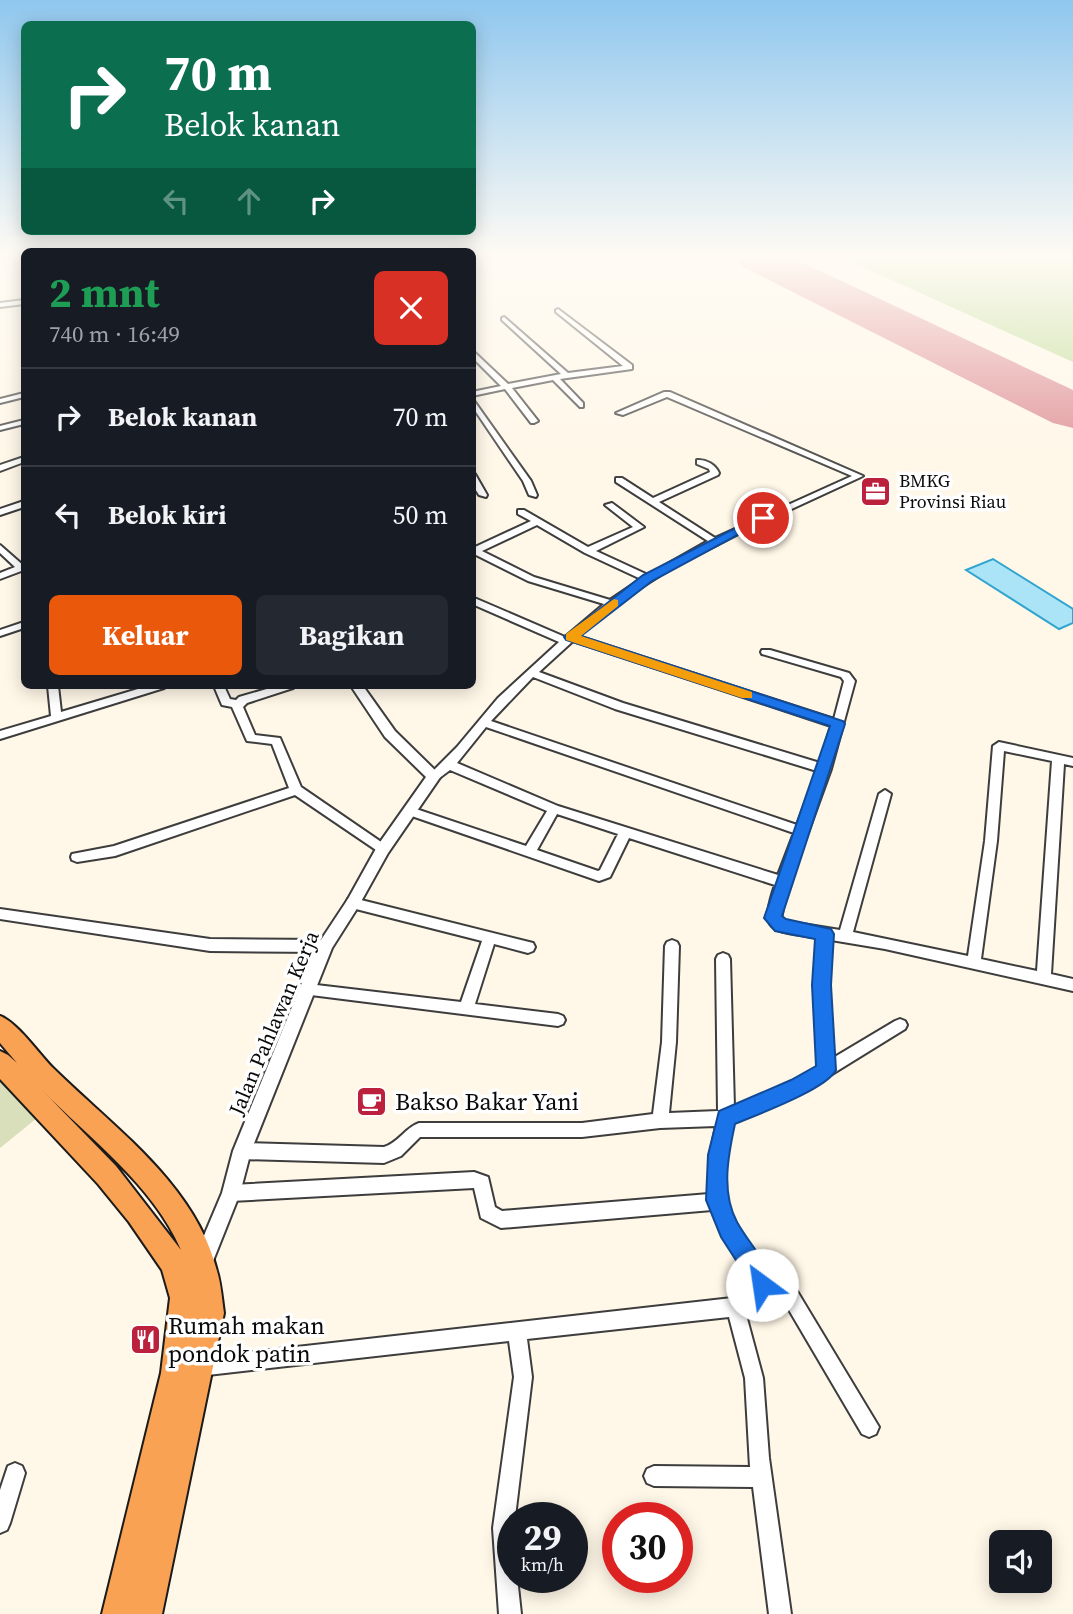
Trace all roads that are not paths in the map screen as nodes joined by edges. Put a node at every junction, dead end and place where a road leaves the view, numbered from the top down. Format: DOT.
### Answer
graph roads {
  1 [pos="520,333"];
  2 [pos="586,333"];
  3 [pos="476,356"];
  4 [pos="566,376"];
  5 [pos="555,377"];
  6 [pos="508,388"];
  7 [pos="476,393"];
  8 [pos="21,396"];
  9 [pos="0,401"];
  10 [pos="580,405"];
  11 [pos="476,406"];
  12 [pos="620,413"];
  13 [pos="534,421"];
  14 [pos="21,423"];
  15 [pos="0,428"];
  16 [pos="21,460"];
  17 [pos="700,462"];
  18 [pos="0,468"];
  19 [pos="619,480"];
  20 [pos="476,482"];
  21 [pos="484,495"];
  22 [pos="533,495"];
  23 [pos="653,502"];
  24 [pos="21,505"];
  25 [pos="609,505"];
  26 [pos="0,512"];
  27 [pos="521,512"];
  28 [pos="537,522"];
  29 [pos="716,542"];
  30 [pos="0,548"];
  31 [pos="476,548"];
  32 [pos="476,550"];
  33 [pos="588,551"];
  34 [pos="0,576"];
  35 [pos="647,578"];
  36 [pos="476,602"];
  37 [pos="613,604"];
  38 [pos="21,626"];
  39 [pos="0,633"];
  40 [pos="568,639"];
  41 [pos="765,652"];
  42 [pos="531,673"];
  43 [pos="53,689"];
  44 [pos="149,689"];
  45 [pos="220,689"];
  46 [pos="280,689"];
  47 [pos="359,689"];
  48 [pos="237,704"];
  49 [pos="56,715"];
  50 [pos="483,722"];
  51 [pos="838,724"];
  52 [pos="0,735"];
  53 [pos="1058,759"];
  54 [pos="1073,762"];
  55 [pos="450,765"];
  56 [pos="825,769"];
  57 [pos="434,776"];
  58 [pos="296,790"];
  59 [pos="885,794"];
  60 [pos="554,809"];
  61 [pos="410,811"];
  62 [pos="802,831"];
  63 [pos="625,833"];
  64 [pos="383,849"];
  65 [pos="528,852"];
  66 [pos="77,857"];
  67 [pos="783,882"];
  68 [pos="353,903"];
  69 [pos="0,914"];
  70 [pos="825,934"];
  71 [pos="845,936"];
  72 [pos="490,937"];
  73 [pos="672,946"];
  74 [pos="325,947"];
  75 [pos="528,947"];
  76 [pos="723,959"];
  77 [pos="974,962"];
  78 [pos="1044,977"];
  79 [pos="1073,985"];
  80 [pos="308,990"];
  81 [pos="466,1008"];
  82 [pos="558,1020"];
  83 [pos="900,1025"];
  84 [pos="0,1026"];
  85 [pos="0,1062"];
  86 [pos="826,1070"];
  87 [pos="726,1118"];
  88 [pos="660,1121"];
  89 [pos="242,1151"];
  90 [pos="230,1193"];
  91 [pos="717,1200"];
  92 [pos="191,1272"];
  93 [pos="762,1281"];
  94 [pos="735,1307"];
  95 [pos="517,1331"];
  96 [pos="199,1367"];
  97 [pos="869,1427"];
  98 [pos="15,1473"];
  99 [pos="654,1476"];
  100 [pos="762,1477"];
  101 [pos="0,1523"];
  102 [pos="119,1614"];
  103 [pos="145,1614"];
  104 [pos="510,1614"];
  105 [pos="780,1614"];
  1 -- 4 [label="street"];
  2 -- 4 [label="street"];
  3 -- 6 [label="street"];
  4 -- 5 [label="street"];
  5 -- 6 [label="street"];
  5 -- 10 [label="street"];
  6 -- 7 [label="street"];
  6 -- 13 [label="street"];
  8 -- 9 [label="street"];
  11 -- 22 [label="street"];
  12 -- 29 [label="street, Jalan Pahlawan Kerja"];
  14 -- 15 [label="street"];
  16 -- 18 [label="street"];
  17 -- 23 [label="street"];
  19 -- 23 [label="street"];
  20 -- 21 [label="street"];
  23 -- 29 [label="street"];
  24 -- 26 [label="street"];
  25 -- 33 [label="street"];
  27 -- 28 [label="street"];
  28 -- 31 [label="street"];
  28 -- 33 [label="street"];
  29 -- 35 [label="street, Jalan Pahlawan Kerja"];
  30 -- 34 [label="street"];
  32 -- 37 [label="street"];
  33 -- 35 [label="street"];
  35 -- 37 [label="street, Jalan Pahlawan Kerja"];
  36 -- 40 [label="street"];
  37 -- 40 [label="street, Jalan Pahlawan Kerja"];
  38 -- 39 [label="street"];
  40 -- 42 [label="street, Jalan Pahlawan Kerja"];
  40 -- 51 [label="street"];
  41 -- 51 [label="street"];
  42 -- 50 [label="street, Jalan Pahlawan Kerja"];
  42 -- 56 [label="street"];
  43 -- 49 [label="street"];
  44 -- 49 [label="street"];
  45 -- 48 [label="street"];
  46 -- 48 [label="street"];
  47 -- 57 [label="street"];
  48 -- 58 [label="street"];
  49 -- 52 [label="street"];
  50 -- 55 [label="street, Jalan Pahlawan Kerja"];
  50 -- 62 [label="street"];
  51 -- 56 [label="street"];
  53 -- 54 [label="street"];
  53 -- 77 [label="street"];
  53 -- 78 [label="street"];
  55 -- 57 [label="street, Jalan Pahlawan Kerja"];
  55 -- 60 [label="street"];
  56 -- 62 [label="street"];
  57 -- 61 [label="street, Jalan Pahlawan Kerja"];
  58 -- 64 [label="street"];
  58 -- 66 [label="street"];
  59 -- 71 [label="street"];
  60 -- 63 [label="street"];
  60 -- 65 [label="street"];
  61 -- 64 [label="street, Jalan Pahlawan Kerja"];
  61 -- 65 [label="street"];
  62 -- 67 [label="street"];
  63 -- 65 [label="street"];
  63 -- 67 [label="street"];
  64 -- 68 [label="street, Jalan Pahlawan Kerja"];
  67 -- 70 [label="street"];
  68 -- 72 [label="street"];
  68 -- 74 [label="street, Jalan Pahlawan Kerja"];
  69 -- 74 [label="street"];
  70 -- 71 [label="street"];
  70 -- 86 [label="street"];
  71 -- 77 [label="street"];
  72 -- 75 [label="street"];
  72 -- 81 [label="street"];
  73 -- 88 [label="street"];
  74 -- 80 [label="street, Jalan Pahlawan Kerja"];
  76 -- 87 [label="street"];
  77 -- 78 [label="street"];
  78 -- 79 [label="street"];
  80 -- 81 [label="street"];
  80 -- 89 [label="street, Jalan Pahlawan Kerja"];
  81 -- 82 [label="street"];
  83 -- 86 [label="street"];
  84 -- 92 [label="highway"];
  85 -- 92 [label="highway"];
  86 -- 87 [label="street"];
  87 -- 88 [label="street"];
  87 -- 91 [label="street"];
  88 -- 89 [label="street"];
  89 -- 90 [label="street, Jalan Pahlawan Kerja"];
  90 -- 91 [label="street"];
  90 -- 92 [label="street, Jalan Pahlawan Kerja"];
  91 -- 93 [label="street"];
  92 -- 96 [label="highway"];
  92 -- 102 [label="highway"];
  93 -- 94 [label="street"];
  93 -- 97 [label="street"];
  94 -- 95 [label="street"];
  94 -- 100 [label="street"];
  95 -- 96 [label="street"];
  95 -- 104 [label="street"];
  96 -- 103 [label="highway"];
  98 -- 101 [label="street"];
  99 -- 100 [label="street"];
  100 -- 105 [label="street"];
}
